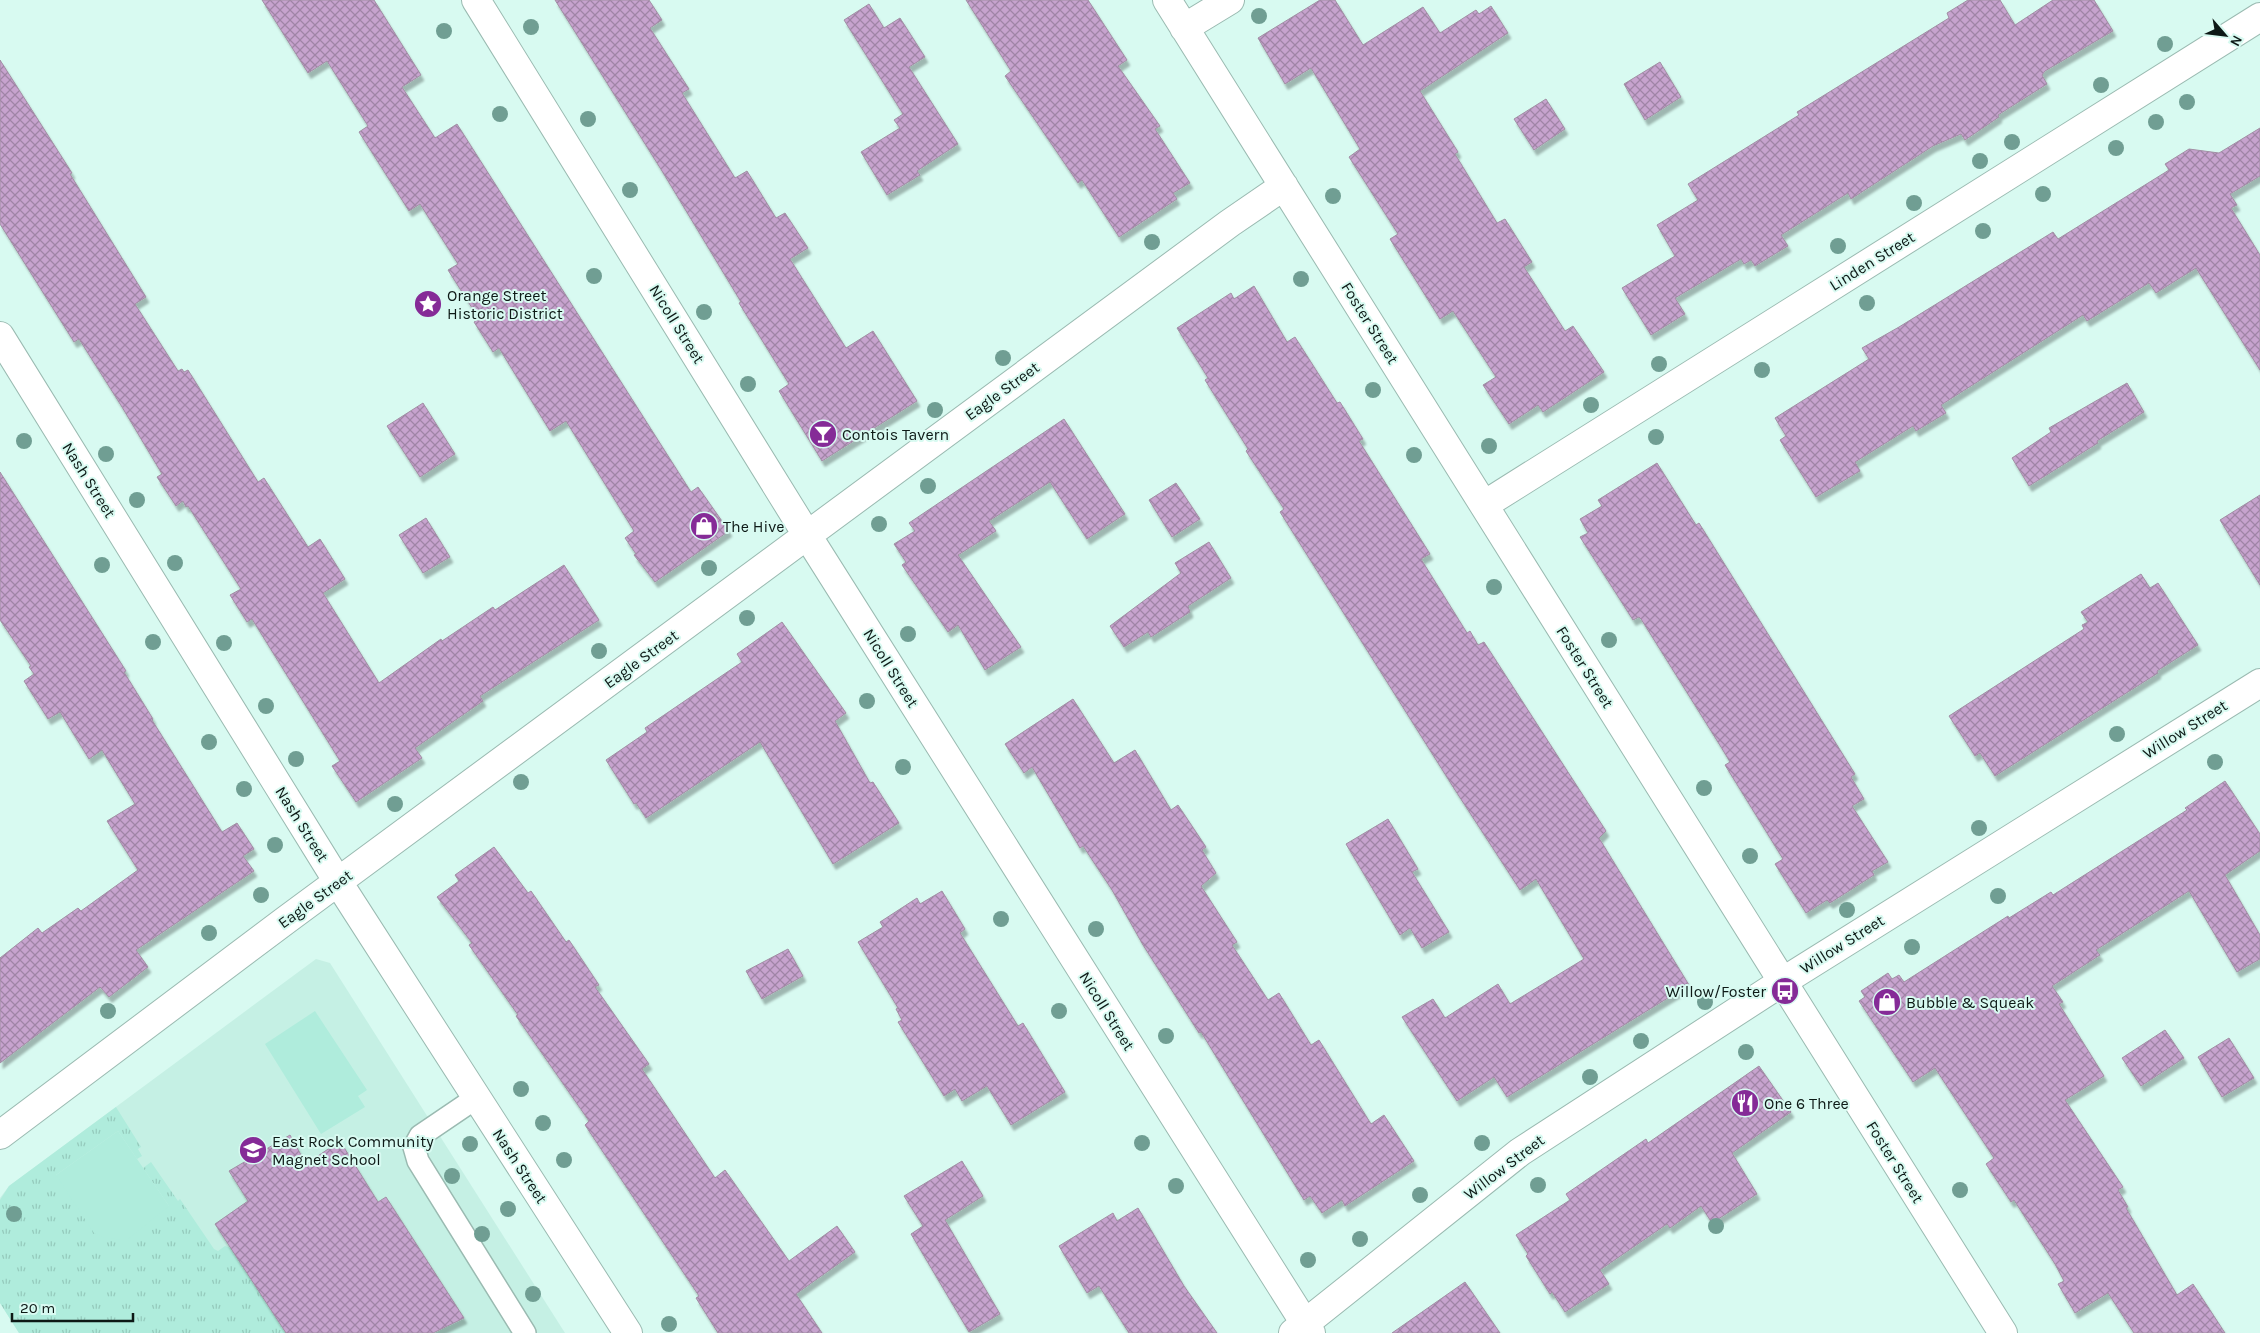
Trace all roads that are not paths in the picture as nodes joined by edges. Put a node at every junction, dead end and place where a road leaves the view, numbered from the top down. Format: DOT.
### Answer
graph roads {
  1 [pos="476,0"];
  2 [pos="1166,0"];
  3 [pos="1230,0"];
  4 [pos="2260,17"];
  5 [pos="1184,28"];
  6 [pos="1284,186"];
  7 [pos="0,336"];
  8 [pos="1484,505"];
  9 [pos="807,536"];
  10 [pos="2260,683"];
  11 [pos="338,882"];
  12 [pos="1782,982"];
  13 [pos="476,1098"];
  14 [pos="0,1135"];
  15 [pos="1303,1330"];
  16 [pos="525,1333"];
  17 [pos="628,1333"];
  18 [pos="2003,1333"];
  1 -- 9 [label="street, Nicoll Street"];
  2 -- 5 [label="street, Foster Street"];
  3 -- 5 [label="street"];
  4 -- 8 [label="street, Linden Street"];
  5 -- 6 [label="street, Foster Street"];
  6 -- 8 [label="street, Foster Street"];
  6 -- 9 [label="street, Eagle Street"];
  7 -- 11 [label="street, Nash Street"];
  8 -- 12 [label="street, Foster Street"];
  9 -- 11 [label="street, Eagle Street"];
  9 -- 15 [label="street, Nicoll Street"];
  10 -- 12 [label="street, Willow Street"];
  11 -- 13 [label="street, Nash Street"];
  11 -- 14 [label="street, Eagle Street"];
  12 -- 15 [label="street, Willow Street"];
  12 -- 18 [label="street, Foster Street"];
  13 -- 16 [label="lane"];
  13 -- 17 [label="street, Nash Street"];
}
